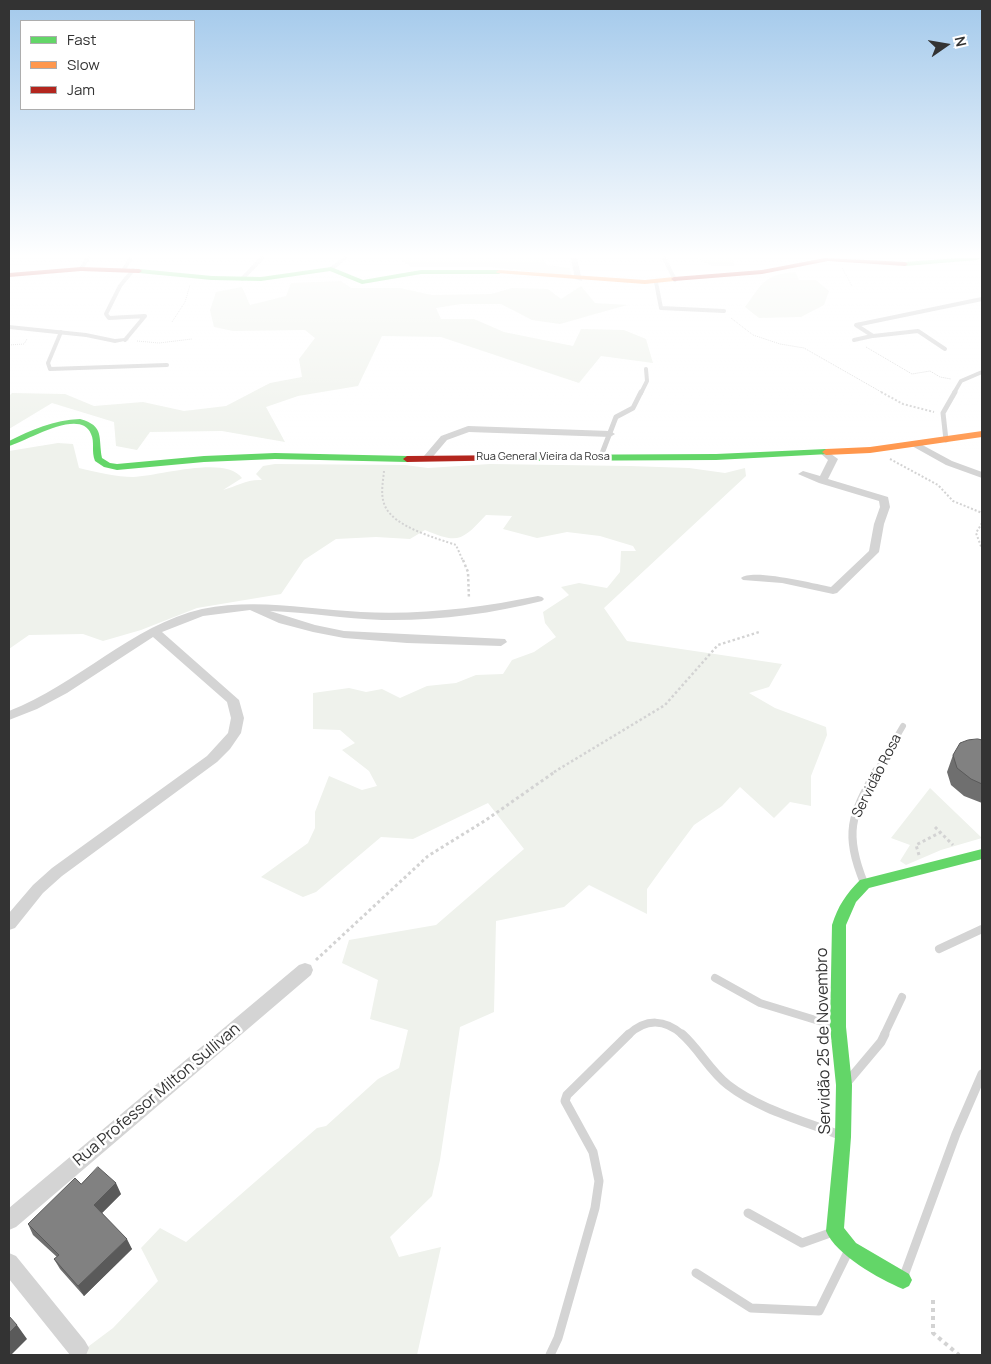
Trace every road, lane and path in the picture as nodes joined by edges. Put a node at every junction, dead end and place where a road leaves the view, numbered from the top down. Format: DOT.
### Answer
graph roads {
  1 [pos="140,322"];
  2 [pos="737,322"];
  3 [pos="868,322"];
  4 [pos="9,327"];
  5 [pos="32,329"];
  6 [pos="61,332"];
  7 [pos="873,336"];
  8 [pos="192,339"];
  9 [pos="125,340"];
  10 [pos="854,340"];
  11 [pos="9,345"];
  12 [pos="945,349"];
  13 [pos="168,365"];
  14 [pos="646,369"];
  15 [pos="982,372"];
  16 [pos="962,381"];
  17 [pos="943,414"];
  18 [pos="610,434"];
  19 [pos="982,434"];
  20 [pos="946,440"];
  21 [pos="9,444"];
  22 [pos="915,444"];
  23 [pos="870,450"];
  24 [pos="824,452"];
  25 [pos="601,456"];
  26 [pos="427,458"];
  27 [pos="390,459"];
  28 [pos="803,474"];
  29 [pos="982,475"];
  30 [pos="822,481"];
  31 [pos="982,515"];
  32 [pos="982,523"];
  33 [pos="982,549"];
  34 [pos="747,578"];
  35 [pos="538,599"];
  36 [pos="247,605"];
  37 [pos="470,612"];
  38 [pos="153,631"];
  39 [pos="759,632"];
  40 [pos="501,642"];
  41 [pos="9,716"];
  42 [pos="903,726"];
  43 [pos="935,827"];
  44 [pos="941,832"];
  45 [pos="954,846"];
  46 [pos="982,854"];
  47 [pos="922,864"];
  48 [pos="865,884"];
  49 [pos="9,924"];
  50 [pos="982,929"];
  51 [pos="939,949"];
  52 [pos="306,970"];
  53 [pos="715,978"];
  54 [pos="902,997"];
  55 [pos="838,1027"];
  56 [pos="982,1074"];
  57 [pos="844,1085"];
  58 [pos="843,1137"];
  59 [pos="748,1213"];
  60 [pos="9,1220"];
  61 [pos="835,1231"];
  62 [pos="850,1249"];
  63 [pos="9,1263"];
  64 [pos="696,1273"];
  65 [pos="903,1280"];
  66 [pos="933,1300"];
  67 [pos="78,1348"];
  68 [pos="550,1355"];
  69 [pos="959,1355"];
  1 -- 9 [label="lane"];
  2 -- 17 [label="path"];
  3 -- 7 [label="lane"];
  4 -- 5 [label="street"];
  5 -- 6 [label="street"];
  5 -- 11 [label="path"];
  6 -- 9 [label="street"];
  6 -- 13 [label="lane"];
  7 -- 10 [label="lane"];
  7 -- 12 [label="lane"];
  8 -- 9 [label="path"];
  10 -- 16 [label="path"];
  14 -- 18 [label="lane"];
  15 -- 16 [label="lane"];
  16 -- 17 [label="lane"];
  17 -- 20 [label="lane"];
  18 -- 25 [label="lane"];
  18 -- 26 [label="street"];
  19 -- 20 [label="street, Rua General Vieira da Rosa"];
  20 -- 22 [label="street, Rua General Vieira da Rosa"];
  21 -- 27 [label="street, Rua General Vieira da Rosa"];
  22 -- 23 [label="street, Rua General Vieira da Rosa"];
  22 -- 29 [label="street"];
  23 -- 24 [label="street, Rua General Vieira da Rosa"];
  23 -- 31 [label="path"];
  24 -- 25 [label="street, Rua General Vieira da Rosa"];
  24 -- 30 [label="street"];
  25 -- 26 [label="street, Rua General Vieira da Rosa"];
  26 -- 27 [label="street, Rua General Vieira da Rosa"];
  27 -- 37 [label="path"];
  28 -- 30 [label="street"];
  30 -- 34 [label="street"];
  32 -- 33 [label="path"];
  35 -- 37 [label="street"];
  36 -- 37 [label="street"];
  36 -- 38 [label="street"];
  36 -- 40 [label="street"];
  38 -- 41 [label="street"];
  38 -- 49 [label="street"];
  39 -- 52 [label="path"];
  42 -- 48 [label="lane, Servidão Rosa"];
  43 -- 44 [label="path"];
  44 -- 45 [label="path"];
  44 -- 47 [label="path"];
  46 -- 48 [label="street"];
  48 -- 55 [label="street, Servidão 25 de Novembro"];
  50 -- 51 [label="lane"];
  52 -- 60 [label="street, Rua Professor Milton Sullivan"];
  53 -- 55 [label="lane"];
  54 -- 57 [label="lane"];
  55 -- 57 [label="street, Servidão 25 de Novembro"];
  56 -- 65 [label="lane"];
  57 -- 58 [label="street, Servidão 25 de Novembro"];
  58 -- 61 [label="street, Servidão 25 de Novembro"];
  58 -- 68 [label="lane"];
  59 -- 61 [label="lane"];
  61 -- 62 [label="street"];
  62 -- 64 [label="lane"];
  62 -- 65 [label="street"];
  63 -- 67 [label="street"];
  66 -- 69 [label="path"];
}
